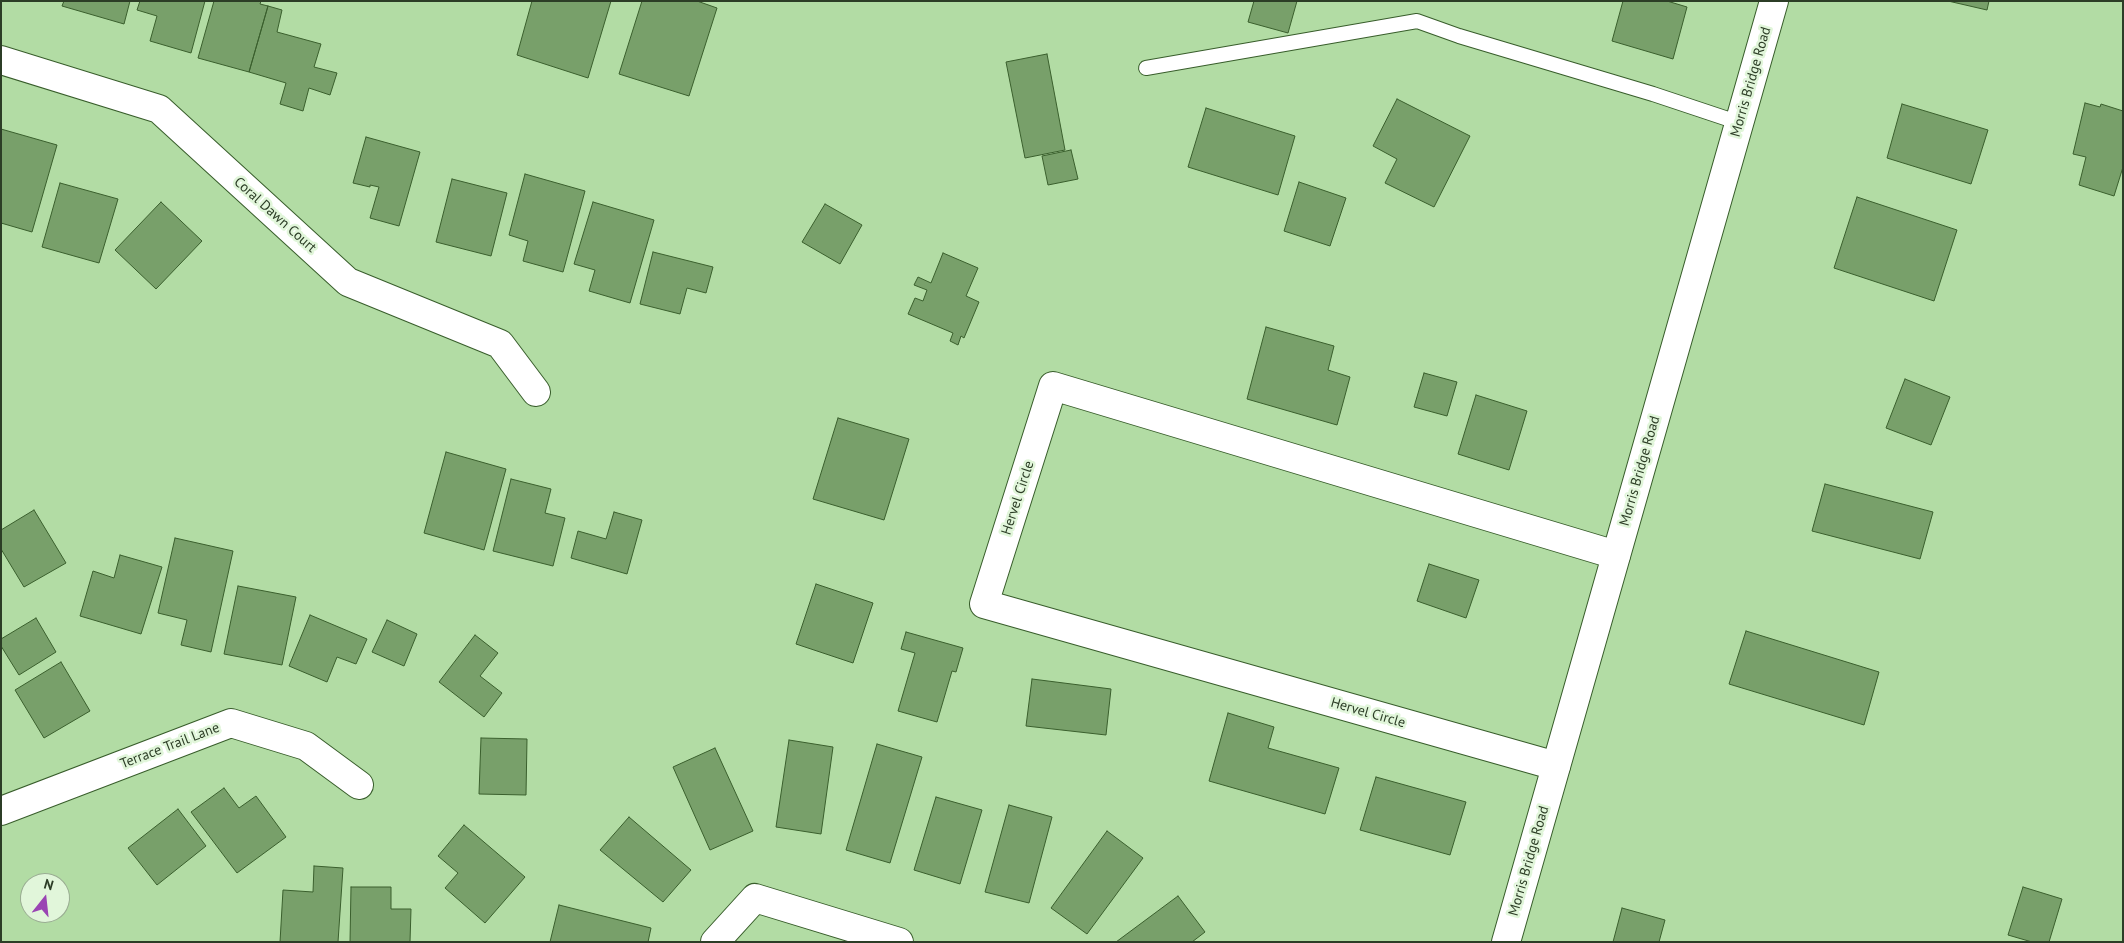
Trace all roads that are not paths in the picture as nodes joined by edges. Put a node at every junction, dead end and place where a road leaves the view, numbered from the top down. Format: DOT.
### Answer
graph roads {
  1 [pos="1774,1"];
  2 [pos="1,60"];
  3 [pos="1146,68"];
  4 [pos="1740,123"];
  5 [pos="536,392"];
  6 [pos="1616,555"];
  7 [pos="1556,766"];
  8 [pos="359,785"];
  9 [pos="1,811"];
  10 [pos="715,942"];
  11 [pos="899,942"];
  12 [pos="1506,942"];
  1 -- 4 [label="street, Morris Bridge Road"];
  2 -- 5 [label="street, Coral Dawn Court"];
  3 -- 4 [label="lane"];
  4 -- 6 [label="street, Morris Bridge Road"];
  6 -- 7 [label="street, Morris Bridge Road"];
  6 -- 7 [label="street, Hervel Circle"];
  7 -- 12 [label="street, Morris Bridge Road"];
  8 -- 9 [label="street, Terrace Trail Lane"];
  10 -- 11 [label="street"];
}
